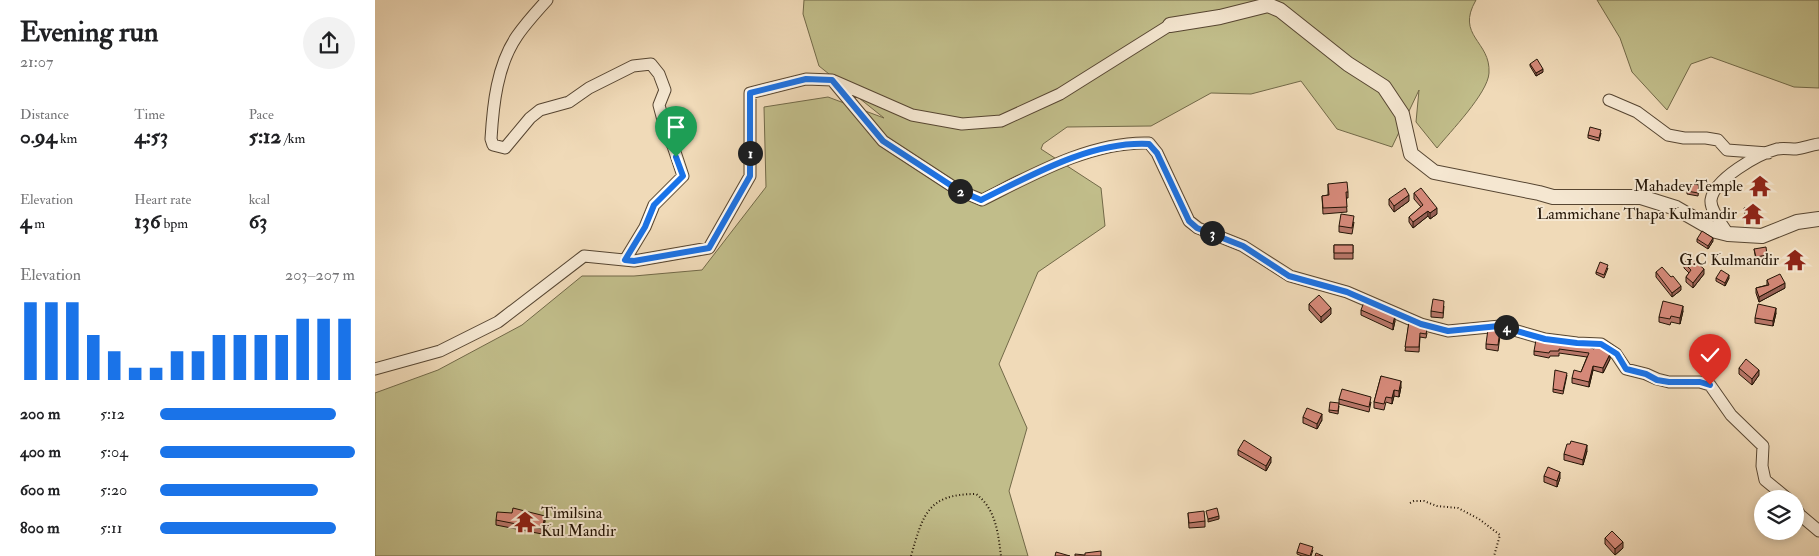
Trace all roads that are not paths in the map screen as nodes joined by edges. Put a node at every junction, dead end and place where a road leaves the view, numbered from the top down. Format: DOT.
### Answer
graph roads {
  1 [pos="547,0"];
  2 [pos="1170,25"];
  3 [pos="832,80"];
  4 [pos="1609,100"];
  5 [pos="1819,144"];
  6 [pos="1768,152"];
  7 [pos="1819,219"];
  8 [pos="1728,234"];
  9 [pos="625,260"];
  10 [pos="375,369"];
  11 [pos="1777,490"];
  12 [pos="1804,518"];
  13 [pos="1819,531"];
  1 -- 9 [label="street"];
  2 -- 3 [label="street"];
  2 -- 8 [label="street"];
  3 -- 9 [label="street"];
  3 -- 11 [label="street"];
  4 -- 6 [label="street"];
  5 -- 6 [label="street"];
  6 -- 8 [label="street"];
  7 -- 8 [label="street"];
  9 -- 10 [label="street"];
  12 -- 13 [label="street"];
}
